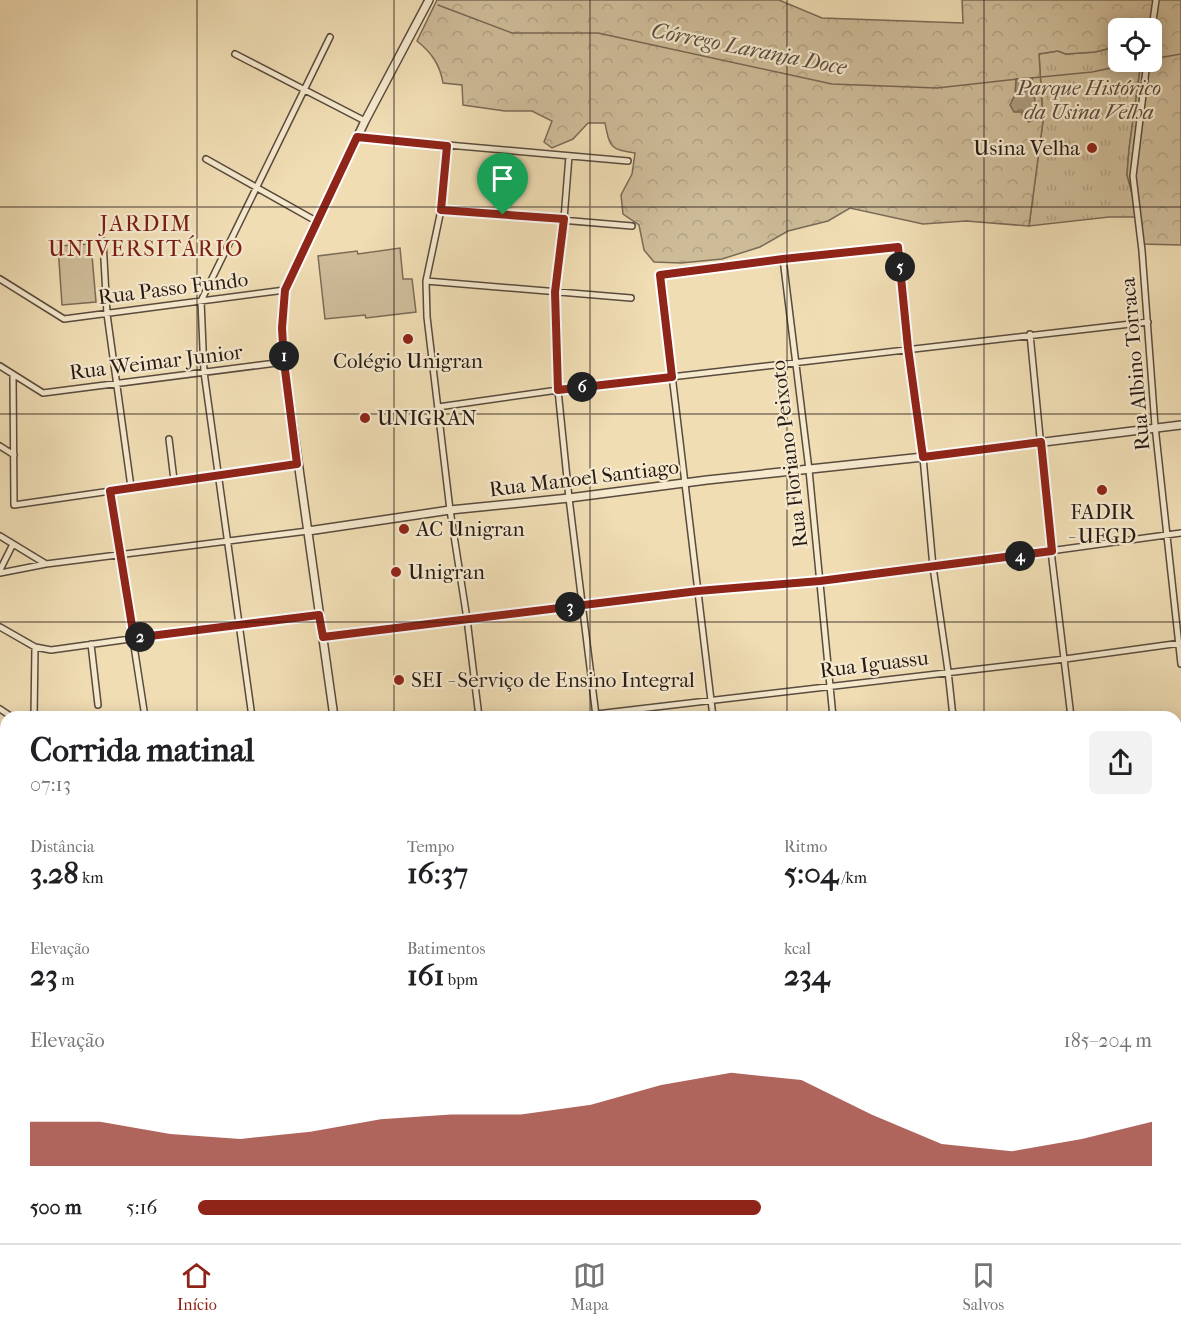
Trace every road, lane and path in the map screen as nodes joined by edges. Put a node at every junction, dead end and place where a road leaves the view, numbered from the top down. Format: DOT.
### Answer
graph roads {
  1 [pos="1155,0"];
  2 [pos="428,2"];
  3 [pos="1153,18"];
  4 [pos="330,37"];
  5 [pos="236,54"];
  6 [pos="1146,72"];
  7 [pos="304,89"];
  8 [pos="365,121"];
  9 [pos="357,137"];
  10 [pos="447,146"];
  11 [pos="569,156"];
  12 [pos="206,159"];
  13 [pos="628,161"];
  14 [pos="256,189"];
  15 [pos="441,210"];
  16 [pos="564,219"];
  17 [pos="316,221"];
  18 [pos="632,226"];
  19 [pos="103,241"];
  20 [pos="783,259"];
  21 [pos="0,279"];
  22 [pos="426,281"];
  23 [pos="285,290"];
  24 [pos="555,292"];
  25 [pos="631,298"];
  26 [pos="201,302"];
  27 [pos="107,314"];
  28 [pos="1148,322"];
  29 [pos="1030,334"];
  30 [pos="908,348"];
  31 [pos="284,362"];
  32 [pos="795,363"];
  33 [pos="0,366"];
  34 [pos="204,372"];
  35 [pos="13,375"];
  36 [pos="672,377"];
  37 [pos="116,382"];
  38 [pos="558,390"];
  39 [pos="438,406"];
  40 [pos="1181,425"];
  41 [pos="1156,428"];
  42 [pos="169,439"];
  43 [pos="1041,442"];
  44 [pos="0,446"];
  45 [pos="14,455"];
  46 [pos="923,457"];
  47 [pos="297,464"];
  48 [pos="809,470"];
  49 [pos="218,475"];
  50 [pos="174,480"];
  51 [pos="685,483"];
  52 [pos="131,487"];
  53 [pos="110,491"];
  54 [pos="569,498"];
  55 [pos="450,510"];
  56 [pos="308,531"];
  57 [pos="1181,533"];
  58 [pos="1168,534"];
  59 [pos="0,536"];
  60 [pos="228,541"];
  61 [pos="13,544"];
  62 [pos="1052,551"];
  63 [pos="119,555"];
  64 [pos="45,564"];
  65 [pos="933,567"];
  66 [pos="0,572"];
  67 [pos="820,581"];
  68 [pos="698,591"];
  69 [pos="583,605"];
  70 [pos="319,615"];
  71 [pos="467,619"];
  72 [pos="238,624"];
  73 [pos="0,627"];
  74 [pos="323,637"];
  75 [pos="134,638"];
  76 [pos="1180,643"];
  77 [pos="91,644"];
  78 [pos="35,647"];
  79 [pos="1065,659"];
  80 [pos="1181,664"];
  81 [pos="948,671"];
  82 [pos="830,687"];
  83 [pos="711,701"];
  84 [pos="98,705"];
  85 [pos="34,711"];
  86 [pos="144,711"];
  87 [pos="251,711"];
  88 [pos="332,711"];
  89 [pos="478,711"];
  90 [pos="595,711"];
  91 [pos="634,711"];
  92 [pos="712,711"];
  93 [pos="832,711"];
  94 [pos="952,711"];
  95 [pos="1070,711"];
  1 -- 3 [label="street"];
  2 -- 8 [label="street"];
  4 -- 7 [label="street"];
  5 -- 7 [label="street"];
  6 -- 28 [label="street, Rua Albino Torraca"];
  7 -- 8 [label="street"];
  7 -- 14 [label="street"];
  8 -- 9 [label="street"];
  9 -- 10 [label="street"];
  9 -- 17 [label="street"];
  10 -- 11 [label="street"];
  10 -- 15 [label="street"];
  11 -- 13 [label="street"];
  11 -- 16 [label="street"];
  12 -- 14 [label="street"];
  14 -- 17 [label="street"];
  14 -- 26 [label="street"];
  15 -- 16 [label="street"];
  15 -- 22 [label="street"];
  16 -- 18 [label="street"];
  16 -- 24 [label="street"];
  17 -- 23 [label="street"];
  19 -- 27 [label="street"];
  20 -- 30 [label="street"];
  20 -- 32 [label="street, Rua Floriano Peixoto"];
  20 -- 36 [label="street"];
  21 -- 27 [label="street, Rua Passo Fundo"];
  22 -- 24 [label="street"];
  22 -- 39 [label="street"];
  23 -- 26 [label="street, Rua Passo Fundo"];
  23 -- 31 [label="street"];
  24 -- 25 [label="street"];
  24 -- 38 [label="street"];
  26 -- 27 [label="street, Rua Passo Fundo"];
  26 -- 34 [label="street"];
  27 -- 37 [label="street"];
  28 -- 29 [label="street"];
  28 -- 41 [label="street, Rua Albino Torraca"];
  29 -- 30 [label="street"];
  29 -- 43 [label="street"];
  30 -- 32 [label="street"];
  30 -- 46 [label="street"];
  31 -- 34 [label="street, Rua Weimar Junior"];
  31 -- 47 [label="street"];
  32 -- 36 [label="street"];
  32 -- 48 [label="street, Rua Floriano Peixoto"];
  33 -- 35 [label="street"];
  34 -- 37 [label="street, Rua Weimar Junior"];
  34 -- 49 [label="street"];
  35 -- 37 [label="street, Rua Weimar Junior"];
  35 -- 45 [label="street"];
  36 -- 38 [label="street"];
  36 -- 51 [label="street"];
  37 -- 52 [label="street"];
  38 -- 39 [label="street"];
  38 -- 54 [label="street"];
  39 -- 55 [label="street"];
  40 -- 41 [label="street, Rua Manoel Santiago"];
  41 -- 43 [label="street, Rua Manoel Santiago"];
  41 -- 58 [label="street, Rua Albino Torraca"];
  42 -- 50 [label="street"];
  43 -- 46 [label="street, Rua Manoel Santiago"];
  43 -- 62 [label="street"];
  44 -- 45 [label="street"];
  45 -- 53 [label="street"];
  46 -- 48 [label="street, Rua Manoel Santiago"];
  46 -- 65 [label="street"];
  47 -- 49 [label="street"];
  47 -- 56 [label="street"];
  48 -- 51 [label="street, Rua Manoel Santiago"];
  48 -- 67 [label="street, Rua Floriano Peixoto"];
  49 -- 50 [label="street"];
  49 -- 60 [label="street"];
  50 -- 52 [label="street"];
  51 -- 54 [label="street, Rua Manoel Santiago"];
  51 -- 68 [label="street"];
  52 -- 53 [label="street"];
  53 -- 63 [label="street"];
  54 -- 55 [label="street, Rua Manoel Santiago"];
  54 -- 69 [label="street"];
  55 -- 56 [label="street, Rua Manoel Santiago"];
  55 -- 71 [label="street"];
  56 -- 60 [label="street, Rua Manoel Santiago"];
  56 -- 70 [label="street"];
  57 -- 58 [label="street"];
  58 -- 62 [label="street"];
  58 -- 76 [label="street, Rua Albino Torraca"];
  59 -- 61 [label="street"];
  60 -- 63 [label="street, Rua Manoel Santiago"];
  60 -- 72 [label="street"];
  61 -- 64 [label="street"];
  61 -- 66 [label="street"];
  62 -- 65 [label="street"];
  62 -- 79 [label="street"];
  63 -- 64 [label="street, Rua Manoel Santiago"];
  63 -- 75 [label="street"];
  64 -- 66 [label="street, Rua Manoel Santiago"];
  65 -- 67 [label="street"];
  65 -- 81 [label="street"];
  67 -- 68 [label="street"];
  67 -- 82 [label="street, Rua Floriano Peixoto"];
  68 -- 69 [label="street"];
  68 -- 83 [label="street"];
  69 -- 71 [label="street"];
  69 -- 90 [label="street"];
  70 -- 72 [label="street"];
  70 -- 74 [label="street"];
  71 -- 74 [label="street"];
  71 -- 89 [label="street"];
  72 -- 75 [label="street"];
  72 -- 87 [label="street"];
  73 -- 78 [label="street"];
  74 -- 88 [label="street"];
  75 -- 77 [label="street"];
  75 -- 86 [label="street"];
  76 -- 79 [label="street, Rua Iguassu"];
  76 -- 80 [label="street, Rua Albino Torraca"];
  77 -- 78 [label="street"];
  77 -- 84 [label="street"];
  78 -- 85 [label="street"];
  79 -- 81 [label="street, Rua Iguassu"];
  79 -- 95 [label="street"];
  81 -- 82 [label="street, Rua Iguassu"];
  81 -- 94 [label="street"];
  82 -- 83 [label="street, Rua Iguassu"];
  82 -- 93 [label="street, Rua Floriano Peixoto"];
  83 -- 91 [label="street, Rua Iguassu"];
  83 -- 92 [label="street"];
}
